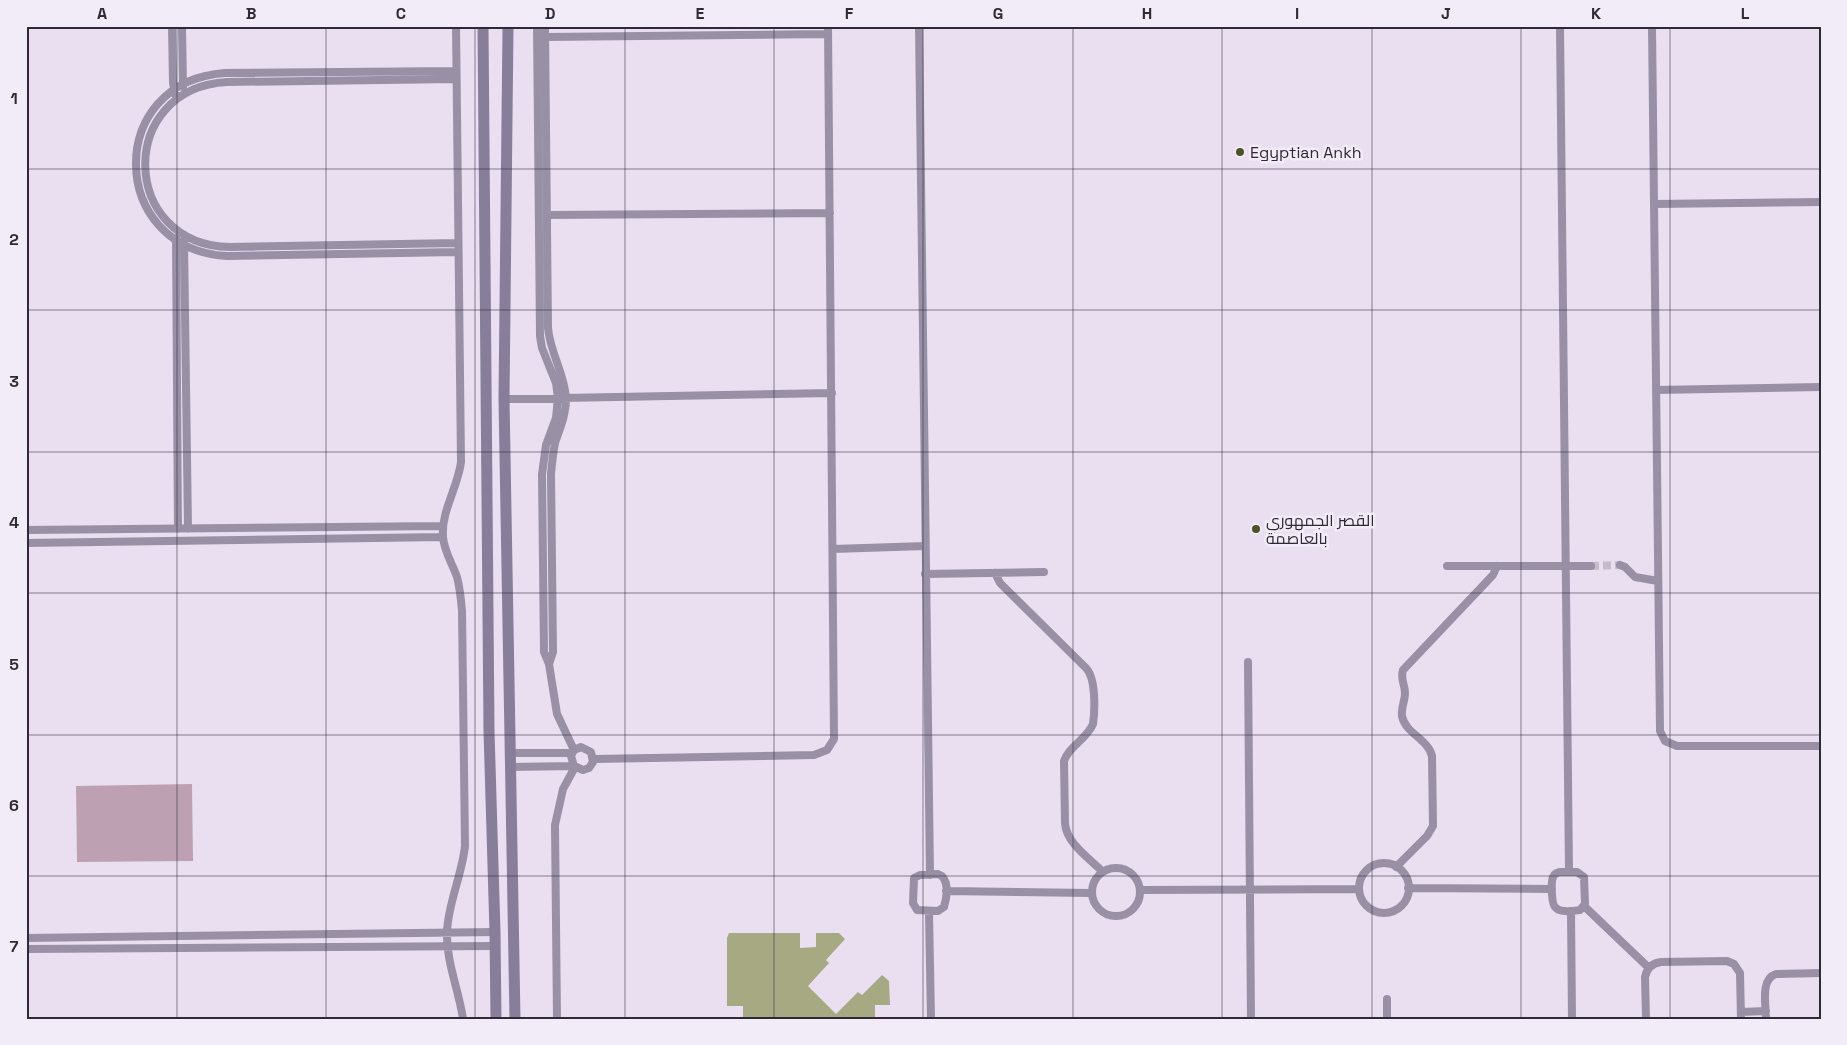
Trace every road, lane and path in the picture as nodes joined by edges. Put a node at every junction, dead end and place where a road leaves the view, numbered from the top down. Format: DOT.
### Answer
graph roads {
  1 [pos="172,26"];
  2 [pos="182,26"];
  3 [pos="456,26"];
  4 [pos="483,26"];
  5 [pos="508,26"];
  6 [pos="536,26"];
  7 [pos="545,26"];
  8 [pos="920,26"];
  9 [pos="1560,26"];
  10 [pos="1652,26"];
  11 [pos="828,30"];
  12 [pos="546,37"];
  13 [pos="456,75"];
  14 [pos="182,84"];
  15 [pos="173,90"];
  16 [pos="184,94"];
  17 [pos="177,99"];
  18 [pos="1821,202"];
  19 [pos="1654,204"];
  20 [pos="830,212"];
  21 [pos="547,215"];
  22 [pos="179,232"];
  23 [pos="186,236"];
  24 [pos="175,240"];
  25 [pos="458,243"];
  26 [pos="184,245"];
  27 [pos="458,252"];
  28 [pos="1821,387"];
  29 [pos="1656,390"];
  30 [pos="832,393"];
  31 [pos="562,398"];
  32 [pos="504,399"];
  33 [pos="487,453"];
  34 [pos="506,453"];
  35 [pos="443,526"];
  36 [pos="178,529"];
  37 [pos="188,529"];
  38 [pos="26,530"];
  39 [pos="443,537"];
  40 [pos="26,543"];
  41 [pos="925,546"];
  42 [pos="833,549"];
  43 [pos="1620,565"];
  44 [pos="1447,566"];
  45 [pos="1498,566"];
  46 [pos="1565,566"];
  47 [pos="1591,566"];
  48 [pos="1044,572"];
  49 [pos="996,573"];
  50 [pos="925,574"];
  51 [pos="488,579"];
  52 [pos="507,579"];
  53 [pos="1658,581"];
  54 [pos="1248,662"];
  55 [pos="1821,746"];
  56 [pos="573,752"];
  57 [pos="510,753"];
  58 [pos="594,759"];
  59 [pos="510,767"];
  60 [pos="574,767"];
  61 [pos="1396,867"];
  62 [pos="1103,872"];
  63 [pos="1569,872"];
  64 [pos="930,874"];
  65 [pos="1408,888"];
  66 [pos="1359,889"];
  67 [pos="1552,889"];
  68 [pos="1140,890"];
  69 [pos="1250,890"];
  70 [pos="946,891"];
  71 [pos="1091,892"];
  72 [pos="1584,906"];
  73 [pos="1571,910"];
  74 [pos="929,912"];
  75 [pos="495,932"];
  76 [pos="447,934"];
  77 [pos="26,938"];
  78 [pos="447,946"];
  79 [pos="495,946"];
  80 [pos="26,949"];
  81 [pos="1649,968"];
  82 [pos="1821,974"];
  83 [pos="1387,999"];
  84 [pos="1741,1015"];
  85 [pos="1766,1015"];
  86 [pos="463,1019"];
  87 [pos="496,1019"];
  88 [pos="514,1019"];
  89 [pos="557,1019"];
  90 [pos="931,1019"];
  91 [pos="1251,1019"];
  92 [pos="1387,1019"];
  93 [pos="1572,1019"];
  94 [pos="1646,1019"];
  1 -- 15 [label="street"];
  2 -- 14 [label="street"];
  3 -- 13 [label="street"];
  4 -- 33 [label="street"];
  5 -- 32 [label="street"];
  6 -- 31 [label="street"];
  7 -- 12 [label="street"];
  8 -- 41 [label="street"];
  9 -- 46 [label="street"];
  10 -- 19 [label="street"];
  11 -- 12 [label="street"];
  11 -- 20 [label="street"];
  12 -- 21 [label="street"];
  13 -- 14 [label="street"];
  13 -- 16 [label="street"];
  13 -- 25 [label="street"];
  14 -- 15 [label="street"];
  14 -- 16 [label="street"];
  15 -- 17 [label="street"];
  15 -- 24 [label="street"];
  16 -- 17 [label="street"];
  17 -- 22 [label="street"];
  18 -- 19 [label="street"];
  19 -- 29 [label="street"];
  20 -- 21 [label="street"];
  20 -- 30 [label="street"];
  21 -- 31 [label="street"];
  22 -- 23 [label="street"];
  22 -- 24 [label="street"];
  23 -- 25 [label="street"];
  23 -- 26 [label="street"];
  24 -- 26 [label="street"];
  24 -- 36 [label="street"];
  25 -- 27 [label="street"];
  26 -- 27 [label="street"];
  26 -- 37 [label="street"];
  27 -- 35 [label="street"];
  28 -- 29 [label="street"];
  29 -- 53 [label="street"];
  30 -- 31 [label="street"];
  30 -- 42 [label="street"];
  31 -- 32 [label="street"];
  31 -- 56 [label="street"];
  32 -- 34 [label="street"];
  33 -- 34 [label="street"];
  33 -- 51 [label="street"];
  34 -- 52 [label="street"];
  35 -- 37 [label="street"];
  35 -- 39 [label="street"];
  36 -- 37 [label="street"];
  36 -- 38 [label="street"];
  39 -- 40 [label="street"];
  39 -- 76 [label="street"];
  41 -- 42 [label="street"];
  41 -- 50 [label="street"];
  42 -- 58 [label="street"];
  43 -- 53 [label="street"];
  44 -- 45 [label="street"];
  45 -- 46 [label="street"];
  45 -- 61 [label="street"];
  46 -- 47 [label="street"];
  46 -- 63 [label="street"];
  48 -- 49 [label="street"];
  49 -- 50 [label="street"];
  49 -- 62 [label="street"];
  50 -- 64 [label="street"];
  51 -- 52 [label="street"];
  51 -- 75 [label="street"];
  52 -- 57 [label="street"];
  53 -- 55 [label="street"];
  54 -- 69 [label="street"];
  56 -- 57 [label="street"];
  56 -- 58 [label="street"];
  56 -- 60 [label="street"];
  57 -- 59 [label="street"];
  58 -- 60 [label="street"];
  59 -- 60 [label="street"];
  59 -- 88 [label="street"];
  60 -- 89 [label="street"];
  61 -- 65 [label="street"];
  61 -- 66 [label="street"];
  62 -- 68 [label="street"];
  62 -- 71 [label="street"];
  63 -- 67 [label="street"];
  63 -- 72 [label="street"];
  64 -- 70 [label="street"];
  64 -- 74 [label="street"];
  65 -- 66 [label="street"];
  65 -- 67 [label="street"];
  66 -- 69 [label="street"];
  67 -- 73 [label="street"];
  68 -- 69 [label="street"];
  68 -- 71 [label="street"];
  69 -- 91 [label="street"];
  70 -- 71 [label="street"];
  70 -- 74 [label="street"];
  72 -- 73 [label="street"];
  72 -- 81 [label="street"];
  73 -- 93 [label="street"];
  74 -- 90 [label="street"];
  75 -- 76 [label="street"];
  75 -- 79 [label="street"];
  76 -- 77 [label="street"];
  76 -- 78 [label="street"];
  78 -- 79 [label="street"];
  78 -- 80 [label="street"];
  78 -- 86 [label="street"];
  79 -- 87 [label="street"];
  81 -- 84 [label="street"];
  81 -- 94 [label="street"];
  82 -- 85 [label="street"];
  83 -- 92 [label="street"];
  84 -- 85 [label="street"];
}
